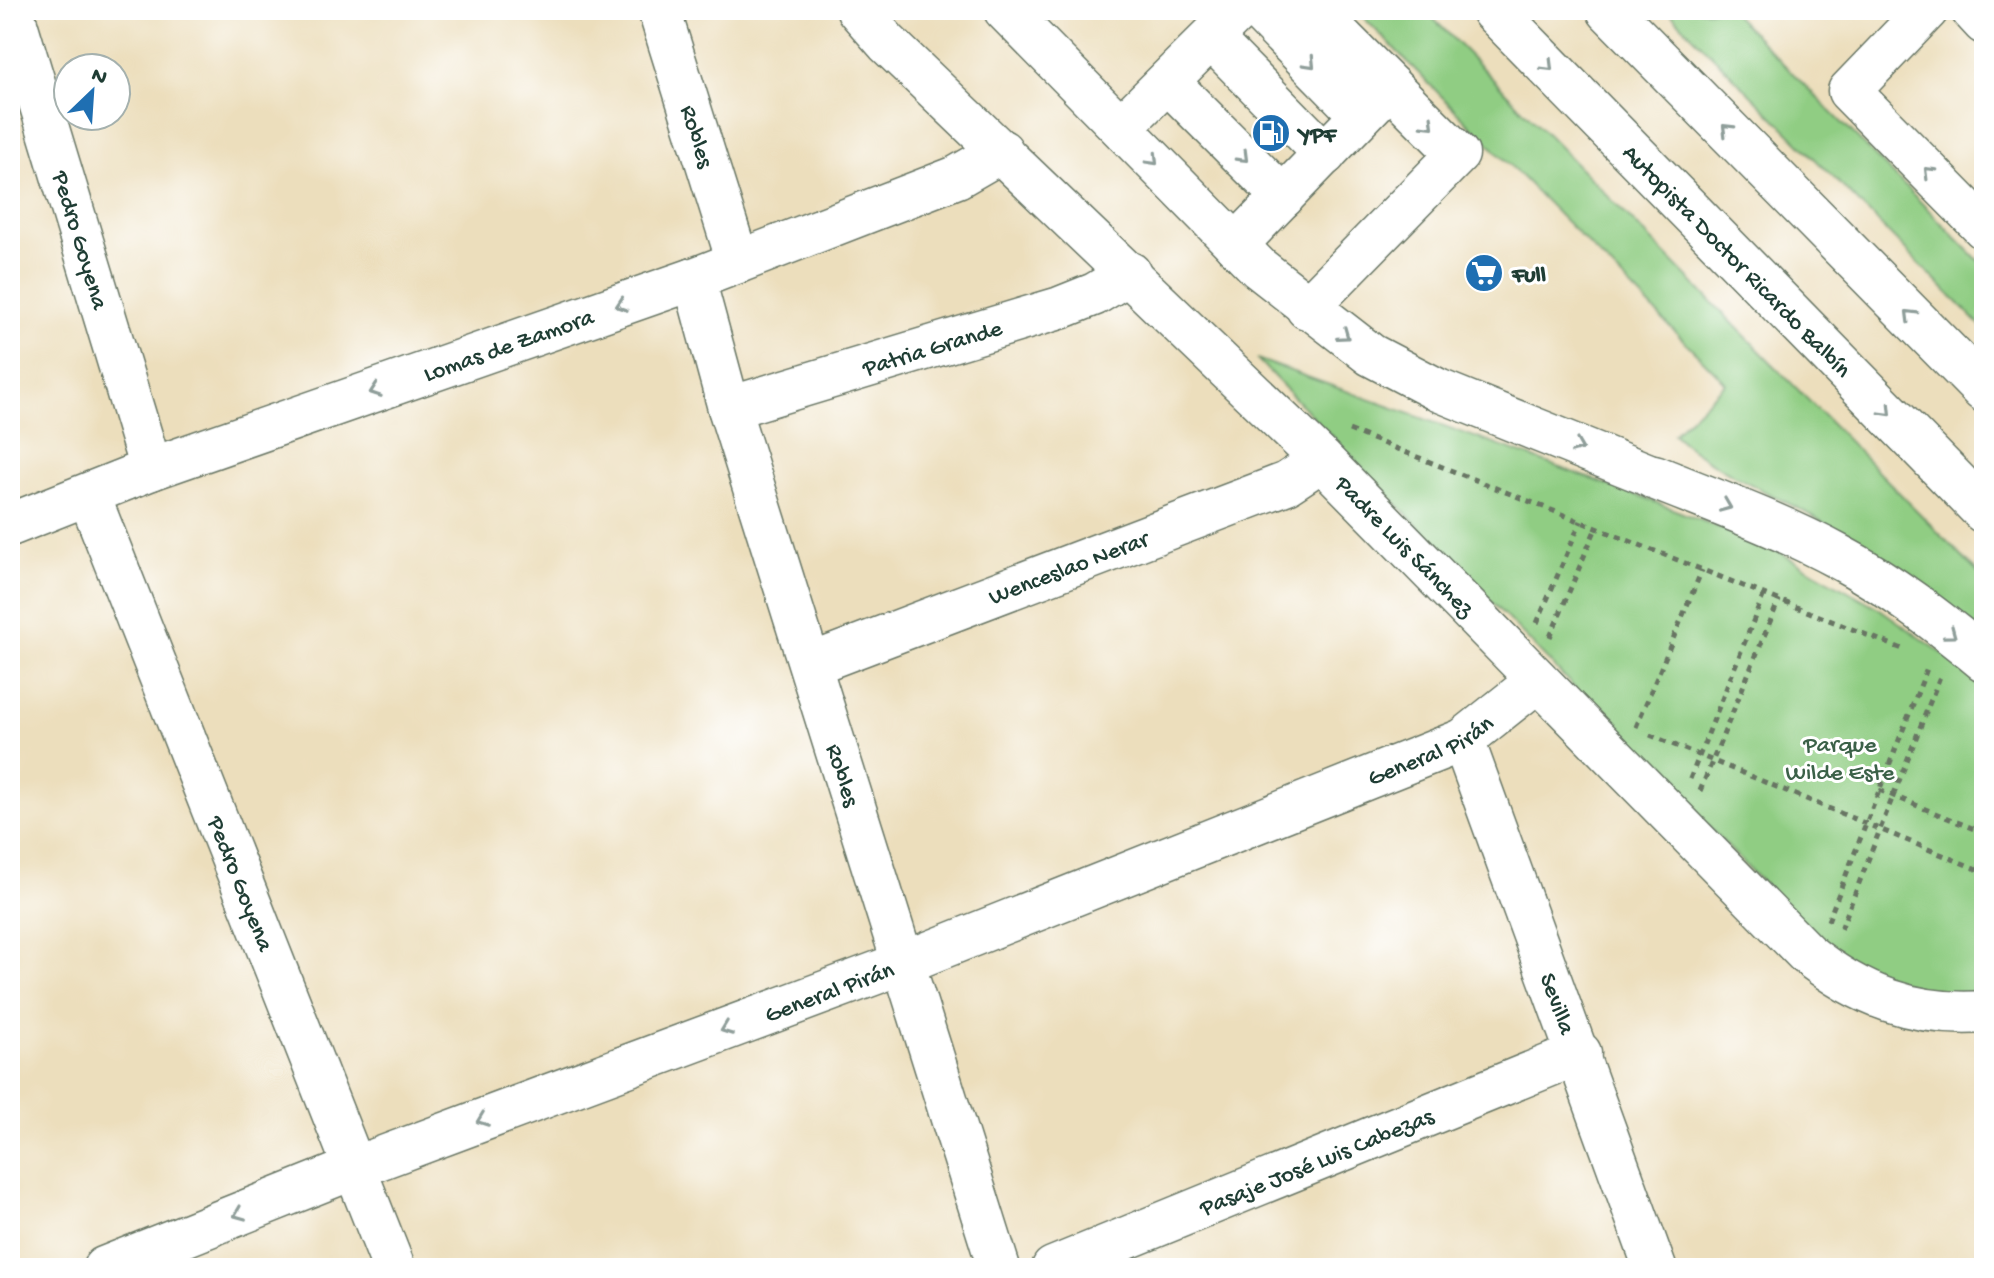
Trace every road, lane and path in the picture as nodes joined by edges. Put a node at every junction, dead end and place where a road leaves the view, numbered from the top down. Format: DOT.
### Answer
graph roads {
  1 [pos="12,10"];
  2 [pos="659,10"];
  3 [pos="858,10"];
  4 [pos="1005,10"];
  5 [pos="1258,10"];
  6 [pos="1314,10"];
  7 [pos="1493,10"];
  8 [pos="1609,10"];
  9 [pos="1927,10"];
  10 [pos="1972,10"];
  11 [pos="1984,23"];
  12 [pos="1225,25"];
  13 [pos="1168,82"];
  14 [pos="1390,86"];
  15 [pos="1361,115"];
  16 [pos="1121,127"];
  17 [pos="1002,151"];
  18 [pos="1325,154"];
  19 [pos="1283,197"];
  20 [pos="1984,228"];
  21 [pos="1236,245"];
  22 [pos="738,262"];
  23 [pos="1130,273"];
  24 [pos="694,279"];
  25 [pos="1307,308"];
  26 [pos="1984,390"];
  27 [pos="729,408"];
  28 [pos="1333,444"];
  29 [pos="151,469"];
  30 [pos="1654,477"];
  31 [pos="89,496"];
  32 [pos="1984,511"];
  33 [pos="1581,521"];
  34 [pos="10,525"];
  35 [pos="1596,528"];
  36 [pos="1702,570"];
  37 [pos="1764,594"];
  38 [pos="1779,600"];
  39 [pos="1535,628"];
  40 [pos="1548,641"];
  41 [pos="1916,654"];
  42 [pos="1930,660"];
  43 [pos="1964,662"];
  44 [pos="812,664"];
  45 [pos="1536,682"];
  46 [pos="1463,740"];
  47 [pos="1699,756"];
  48 [pos="1712,761"];
  49 [pos="1689,783"];
  50 [pos="1879,790"];
  51 [pos="1699,793"];
  52 [pos="1893,796"];
  53 [pos="1866,824"];
  54 [pos="1880,830"];
  55 [pos="1984,833"];
  56 [pos="1984,872"];
  57 [pos="1828,922"];
  58 [pos="1839,933"];
  59 [pos="903,963"];
  60 [pos="1984,1012"];
  61 [pos="1580,1053"];
  62 [pos="354,1168"];
  63 [pos="104,1268"];
  64 [pos="394,1268"];
  65 [pos="999,1268"];
  66 [pos="1053,1268"];
  67 [pos="1655,1268"];
  1 -- 29 [label="street, Pedro Goyena"];
  2 -- 22 [label="street, Robles"];
  3 -- 17 [label="street, Padre Luis Sánchez"];
  4 -- 16 [label="street"];
  5 -- 15 [label="street, one-way"];
  6 -- 14 [label="street"];
  7 -- 32 [label="highway, Autopista Doctor Ricardo Balbín, one-way"];
  26 -- 8 [label="highway, one-way"];
  20 -- 9 [label="street, one-way"];
  10 -- 11 [label="street"];
  12 -- 13 [label="street"];
  12 -- 18 [label="street"];
  13 -- 16 [label="street"];
  13 -- 19 [label="street, one-way"];
  14 -- 15 [label="street"];
  14 -- 25 [label="street, one-way"];
  15 -- 18 [label="street"];
  16 -- 21 [label="street, one-way"];
  17 -- 22 [label="street, Lomas de Zamora"];
  17 -- 23 [label="street, Padre Luis Sánchez"];
  18 -- 19 [label="street"];
  19 -- 21 [label="street"];
  21 -- 25 [label="street"];
  22 -- 24 [label="street, Lomas de Zamora"];
  23 -- 27 [label="street, Patria Grande"];
  23 -- 28 [label="street, Padre Luis Sánchez"];
  24 -- 27 [label="street, Robles"];
  24 -- 29 [label="street, Lomas de Zamora, one-way"];
  25 -- 30 [label="street, one-way"];
  27 -- 44 [label="street, Robles"];
  28 -- 33 [label="path"];
  28 -- 44 [label="street, Wenceslao Nerar"];
  28 -- 45 [label="street, Padre Luis Sánchez"];
  29 -- 31 [label="street, Lomas de Zamora"];
  30 -- 43 [label="highway, one-way"];
  31 -- 34 [label="street, Lomas de Zamora"];
  31 -- 62 [label="street, Pedro Goyena"];
  33 -- 35 [label="path"];
  33 -- 39 [label="path"];
  35 -- 36 [label="path"];
  35 -- 40 [label="path"];
  36 -- 37 [label="path"];
  36 -- 47 [label="path"];
  37 -- 38 [label="path"];
  37 -- 47 [label="path"];
  38 -- 41 [label="path"];
  38 -- 48 [label="path"];
  42 -- 50 [label="path"];
  43 -- 52 [label="path"];
  44 -- 59 [label="street, Robles"];
  45 -- 46 [label="street, General Pirán"];
  45 -- 60 [label="street, Padre Luis Sánchez"];
  46 -- 59 [label="street, General Pirán"];
  46 -- 61 [label="street, Sevilla"];
  47 -- 48 [label="path"];
  47 -- 49 [label="path"];
  48 -- 51 [label="path"];
  48 -- 53 [label="path"];
  50 -- 52 [label="path"];
  50 -- 53 [label="path"];
  52 -- 54 [label="path"];
  52 -- 55 [label="path"];
  53 -- 54 [label="path"];
  53 -- 57 [label="path"];
  54 -- 56 [label="path"];
  54 -- 58 [label="path"];
  59 -- 62 [label="street, General Pirán, one-way"];
  59 -- 65 [label="street, Robles"];
  61 -- 66 [label="street, Pasaje José Luis Cabezas"];
  61 -- 67 [label="street, Sevilla"];
  62 -- 63 [label="street, General Pirán, one-way"];
  62 -- 64 [label="street, Pedro Goyena"];
}
